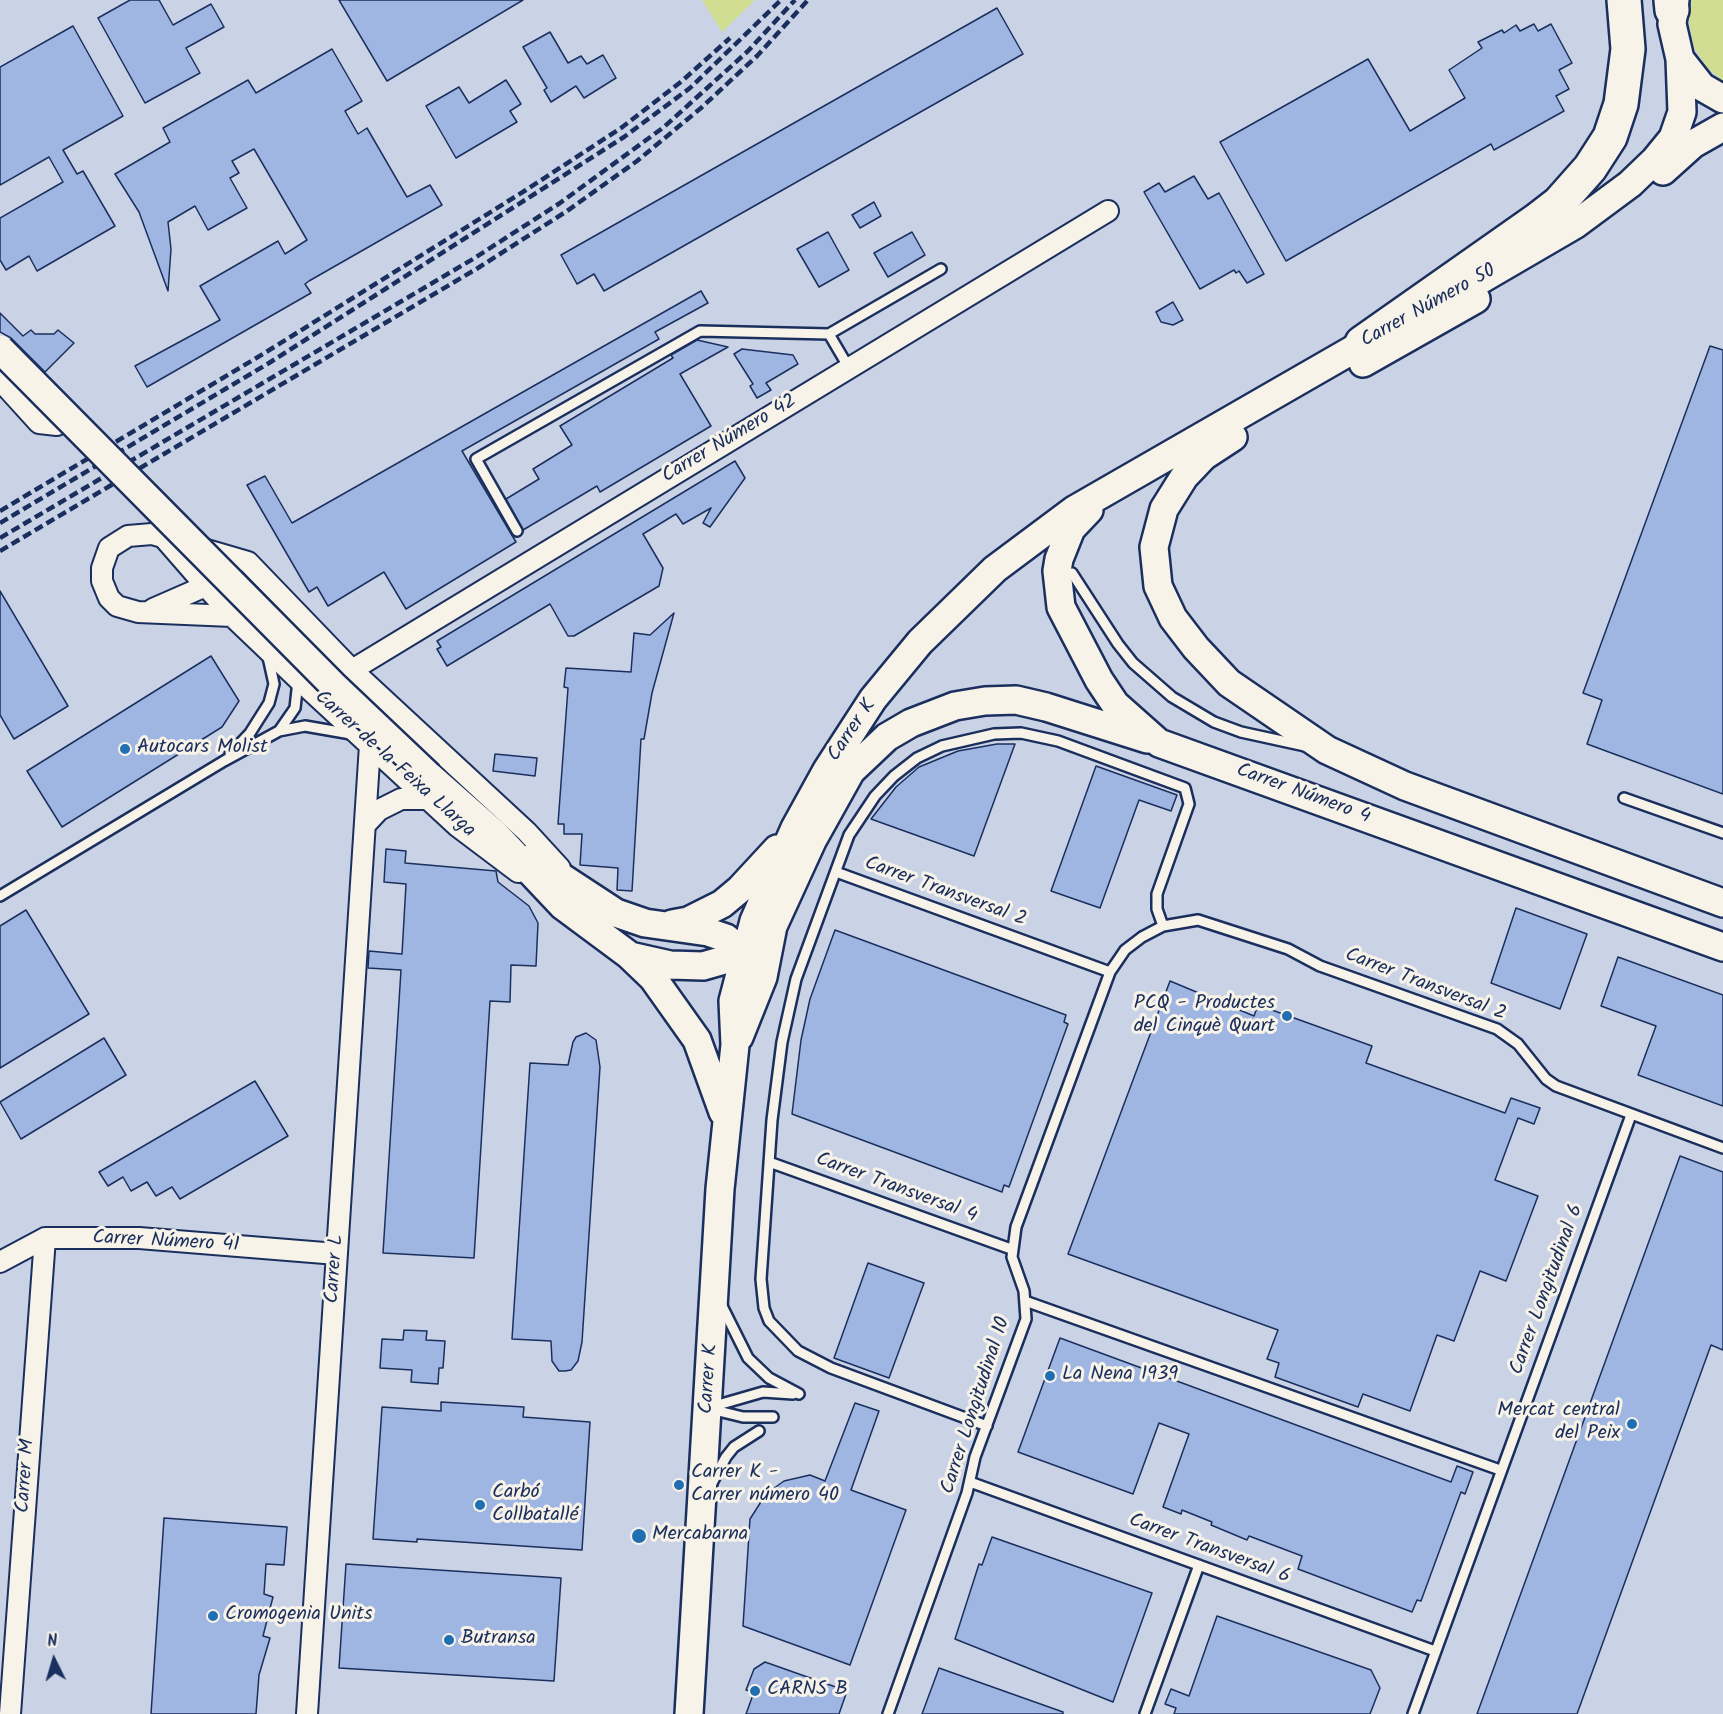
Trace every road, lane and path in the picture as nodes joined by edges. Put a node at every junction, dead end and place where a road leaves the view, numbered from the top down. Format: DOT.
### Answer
graph roads {
  1 [pos="1624,0"];
  2 [pos="1673,3"];
  3 [pos="1680,59"];
  4 [pos="1723,99"];
  5 [pos="1723,127"];
  6 [pos="1108,211"];
  7 [pos="941,269"];
  8 [pos="829,334"];
  9 [pos="1362,343"];
  10 [pos="0,349"];
  11 [pos="849,368"];
  12 [pos="1099,497"];
  13 [pos="518,531"];
  14 [pos="164,538"];
  15 [pos="1072,573"];
  16 [pos="205,585"];
  17 [pos="138,612"];
  18 [pos="232,616"];
  19 [pos="263,644"];
  20 [pos="352,670"];
  21 [pos="298,679"];
  22 [pos="279,731"];
  23 [pos="365,740"];
  24 [pos="1159,743"];
  25 [pos="1327,750"];
  26 [pos="224,760"];
  27 [pos="428,788"];
  28 [pos="1624,798"];
  29 [pos="365,825"];
  30 [pos="795,828"];
  31 [pos="1723,833"];
  32 [pos="836,872"];
  33 [pos="0,896"];
  34 [pos="571,897"];
  35 [pos="1723,903"];
  36 [pos="651,924"];
  37 [pos="773,926"];
  38 [pos="1163,926"];
  39 [pos="1723,947"];
  40 [pos="745,954"];
  41 [pos="629,955"];
  42 [pos="1110,972"];
  43 [pos="751,1006"];
  44 [pos="735,1045"];
  45 [pos="1631,1115"];
  46 [pos="726,1121"];
  47 [pos="1723,1148"];
  48 [pos="769,1162"];
  49 [pos="45,1238"];
  50 [pos="1011,1250"];
  51 [pos="337,1254"];
  52 [pos="0,1262"];
  53 [pos="715,1292"];
  54 [pos="1025,1301"];
  55 [pos="708,1408"];
  56 [pos="773,1417"];
  57 [pos="987,1426"];
  58 [pos="759,1431"];
  59 [pos="1500,1470"];
  60 [pos="970,1482"];
  61 [pos="702,1501"];
  62 [pos="1199,1565"];
  63 [pos="1435,1651"];
  64 [pos="691,1674"];
  65 [pos="10,1714"];
  66 [pos="308,1714"];
  67 [pos="676,1714"];
  68 [pos="689,1714"];
  69 [pos="888,1714"];
  70 [pos="1145,1714"];
  71 [pos="1413,1714"];
  1 -- 9 [label="highway"];
  2 -- 3 [label="main road, Carrer Número 50"];
  3 -- 4 [label="main road"];
  3 -- 9 [label="main road, Carrer Número 50"];
  5 -- 25 [label="main road, Carrer Número 50"];
  6 -- 11 [label="street, Carrer Número 42"];
  7 -- 8 [label="lane"];
  8 -- 11 [label="lane"];
  8 -- 13 [label="lane"];
  9 -- 12 [label="main road, Carrer Número 50"];
  10 -- 27 [label="main road, Carrer de la Feixa Llarga, bridge"];
  11 -- 20 [label="street, Carrer Número 42"];
  12 -- 24 [label="main road, Carrer Número 4"];
  12 -- 30 [label="main road, Carrer K"];
  14 -- 16 [label="street, Carrer de la Feixa Llarga"];
  14 -- 17 [label="street, Carrer de la Feixa Llarga"];
  14 -- 20 [label="street, Carrer de la Feixa Llarga"];
  15 -- 25 [label="lane"];
  16 -- 17 [label="street, Carrer de la Feixa Llarga"];
  16 -- 18 [label="street, Carrer de la Feixa Llarga"];
  16 -- 20 [label="street, Carrer de la Feixa Llarga"];
  17 -- 18 [label="street, Carrer de la Feixa Llarga"];
  18 -- 19 [label="street, Carrer de la Feixa Llarga"];
  19 -- 21 [label="street, Carrer de la Feixa Llarga"];
  19 -- 26 [label="lane"];
  20 -- 34 [label="street, Carrer de la Feixa Llarga"];
  21 -- 22 [label="lane"];
  21 -- 23 [label="street, Carrer de la Feixa Llarga"];
  22 -- 23 [label="lane"];
  22 -- 26 [label="lane"];
  23 -- 27 [label="street, Carrer de la Feixa Llarga"];
  23 -- 29 [label="street, Carrer L"];
  24 -- 37 [label="main road, Carrer K"];
  24 -- 39 [label="main road, Carrer Número 4"];
  25 -- 35 [label="main road"];
  26 -- 33 [label="lane"];
  27 -- 29 [label="street"];
  27 -- 34 [label="main road, Carrer de la Feixa Llarga"];
  27 -- 34 [label="street, Carrer de la Feixa Llarga"];
  28 -- 31 [label="lane"];
  29 -- 51 [label="street, Carrer L"];
  30 -- 36 [label="main road, Carrer de la Feixa Llarga"];
  30 -- 40 [label="main road, Carrer K"];
  32 -- 38 [label="lane"];
  32 -- 42 [label="lane, Carrer Transversal 2"];
  32 -- 48 [label="lane"];
  34 -- 36 [label="main road, Carrer de la Feixa Llarga"];
  34 -- 41 [label="main road, Carrer de la Feixa Llarga"];
  36 -- 40 [label="main road, Carrer de la Feixa Llarga"];
  37 -- 40 [label="main road, Carrer de la Feixa Llarga"];
  37 -- 43 [label="main road, Carrer K"];
  38 -- 42 [label="lane, Carrer Longitudinal 10"];
  38 -- 45 [label="lane, Carrer Transversal 2"];
  40 -- 41 [label="main road, Carrer de la Feixa Llarga"];
  40 -- 43 [label="main road"];
  40 -- 44 [label="main road, Carrer K"];
  41 -- 46 [label="main road, Carrer de la Feixa Llarga"];
  42 -- 50 [label="lane, Carrer Longitudinal 10"];
  43 -- 44 [label="main road, Carrer K"];
  44 -- 46 [label="main road, Carrer K"];
  45 -- 47 [label="lane, Carrer Transversal 2"];
  45 -- 59 [label="lane, Carrer Longitudinal 6"];
  46 -- 53 [label="main road, Carrer K"];
  48 -- 50 [label="lane, Carrer Transversal 4"];
  48 -- 57 [label="lane"];
  49 -- 51 [label="street, Carrer Número 41"];
  49 -- 52 [label="street, Carrer Número 41"];
  49 -- 65 [label="street, Carrer M"];
  50 -- 54 [label="lane, Carrer Longitudinal 10"];
  51 -- 66 [label="street, Carrer L"];
  53 -- 55 [label="main road, Carrer K"];
  53 -- 55 [label="lane"];
  54 -- 57 [label="lane, Carrer Longitudinal 10"];
  54 -- 59 [label="lane"];
  55 -- 56 [label="lane"];
  55 -- 61 [label="main road, Carrer K"];
  57 -- 60 [label="lane, Carrer Longitudinal 10"];
  58 -- 61 [label="lane"];
  59 -- 63 [label="lane, Carrer Longitudinal 6"];
  60 -- 62 [label="lane, Carrer Transversal 6"];
  60 -- 69 [label="lane, Carrer Longitudinal 10"];
  61 -- 64 [label="main road, Carrer K"];
  62 -- 63 [label="lane, Carrer Transversal 6"];
  62 -- 70 [label="lane"];
  63 -- 71 [label="lane, Carrer Longitudinal 6"];
  64 -- 67 [label="main road"];
  64 -- 68 [label="main road, Carrer K"];
}
